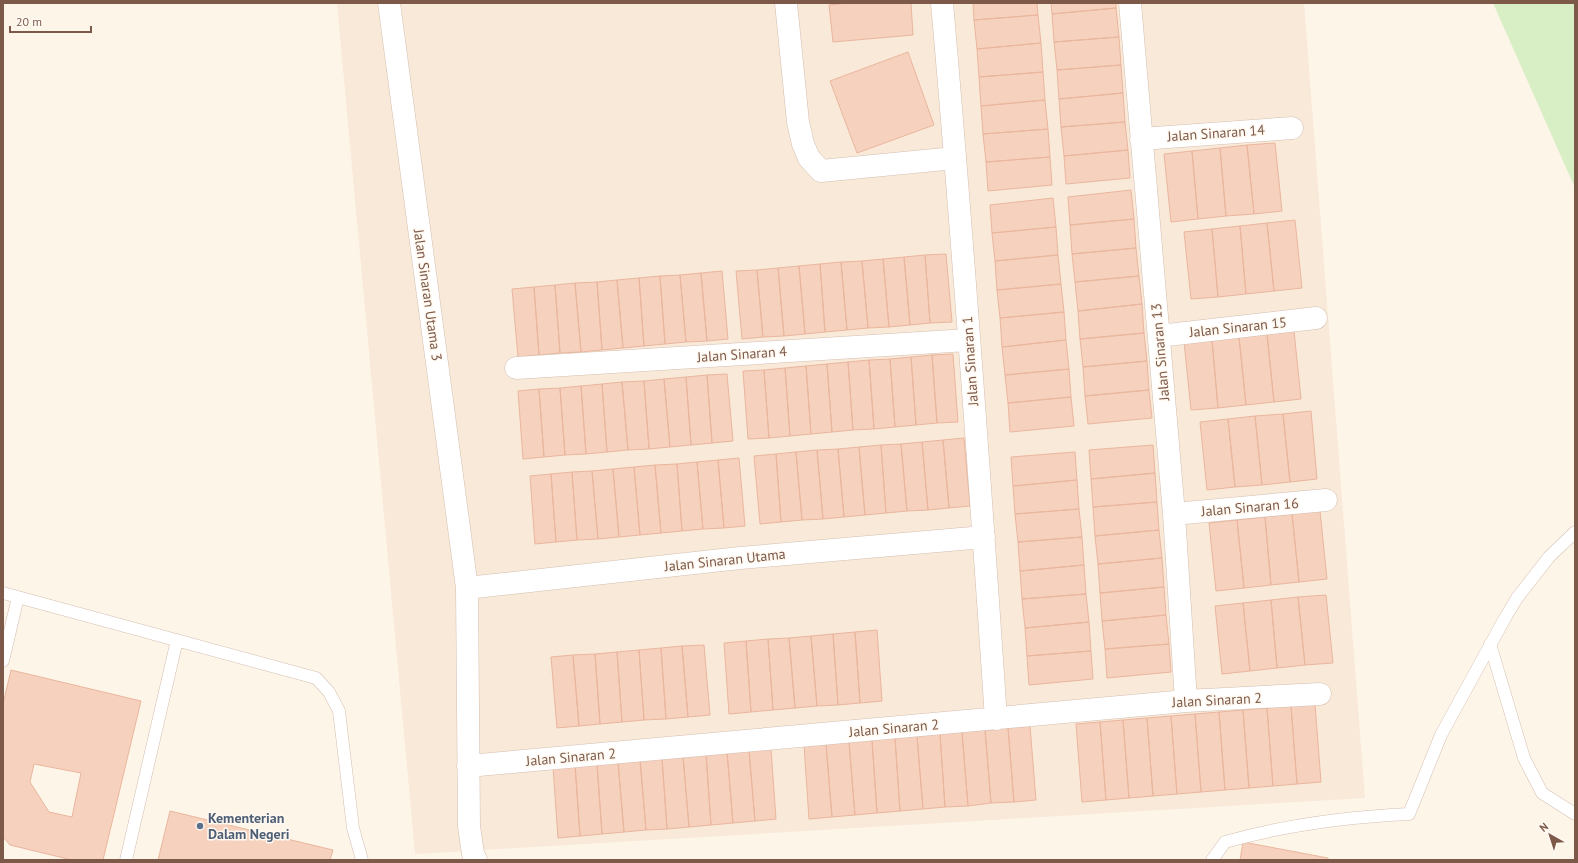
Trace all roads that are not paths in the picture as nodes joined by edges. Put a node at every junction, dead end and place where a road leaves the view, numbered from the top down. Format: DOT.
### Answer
graph roads {
  1 [pos="389,3"];
  2 [pos="786,3"];
  3 [pos="942,3"];
  4 [pos="1130,3"];
  5 [pos="1292,128"];
  6 [pos="1141,139"];
  7 [pos="956,158"];
  8 [pos="1316,318"];
  9 [pos="1159,336"];
  10 [pos="968,340"];
  11 [pos="516,368"];
  12 [pos="1326,500"];
  13 [pos="1174,514"];
  14 [pos="1575,532"];
  15 [pos="984,537"];
  16 [pos="467,588"];
  17 [pos="3,593"];
  18 [pos="18,597"];
  19 [pos="176,640"];
  20 [pos="1490,644"];
  21 [pos="3,661"];
  22 [pos="1320,694"];
  23 [pos="1186,701"];
  24 [pos="996,719"];
  25 [pos="468,766"];
  26 [pos="1575,814"];
  27 [pos="126,860"];
  28 [pos="362,860"];
  29 [pos="476,860"];
  30 [pos="1212,860"];
  1 -- 16 [label="street, Jalan Sinaran Utama 3"];
  2 -- 7 [label="street"];
  3 -- 7 [label="street, Jalan Sinaran 1"];
  4 -- 6 [label="street, Jalan Sinaran 13"];
  5 -- 6 [label="street, Jalan Sinaran 14"];
  6 -- 9 [label="street, Jalan Sinaran 13"];
  7 -- 10 [label="street, Jalan Sinaran 1"];
  8 -- 9 [label="street, Jalan Sinaran 15"];
  9 -- 13 [label="street, Jalan Sinaran 13"];
  10 -- 11 [label="street, Jalan Sinaran 4"];
  10 -- 15 [label="street, Jalan Sinaran 1"];
  12 -- 13 [label="street, Jalan Sinaran 16"];
  13 -- 23 [label="street, Jalan Sinaran 13"];
  14 -- 20 [label="lane"];
  15 -- 16 [label="street, Jalan Sinaran Utama"];
  15 -- 24 [label="street, Jalan Sinaran 1"];
  16 -- 25 [label="street, Jalan Sinaran Utama 3"];
  17 -- 18 [label="lane"];
  18 -- 19 [label="lane"];
  18 -- 21 [label="lane"];
  19 -- 27 [label="lane"];
  19 -- 28 [label="lane"];
  20 -- 26 [label="lane"];
  20 -- 30 [label="lane"];
  22 -- 23 [label="street, Jalan Sinaran 2"];
  23 -- 24 [label="street, Jalan Sinaran 2"];
  24 -- 25 [label="street, Jalan Sinaran 2"];
  25 -- 29 [label="street, Jalan Sinaran Utama 3"];
}
